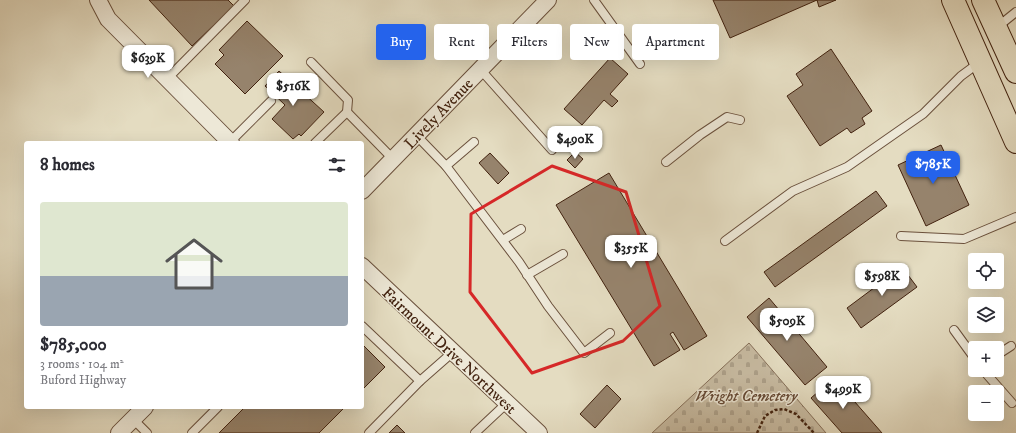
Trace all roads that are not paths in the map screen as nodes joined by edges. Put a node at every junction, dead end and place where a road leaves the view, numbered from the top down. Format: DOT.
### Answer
graph roads {
  1 [pos="98,0"];
  2 [pos="245,0"];
  3 [pos="548,0"];
  4 [pos="594,0"];
  5 [pos="953,0"];
  6 [pos="983,0"];
  7 [pos="1016,12"];
  8 [pos="996,28"];
  9 [pos="311,62"];
  10 [pos="981,62"];
  11 [pos="640,64"];
  12 [pos="480,69"];
  13 [pos="1016,72"];
  14 [pos="167,79"];
  15 [pos="271,101"];
  16 [pos="347,112"];
  17 [pos="740,120"];
  18 [pos="416,136"];
  19 [pos="229,141"];
  20 [pos="233,141"];
  21 [pos="317,141"];
  22 [pos="474,142"];
  23 [pos="1016,142"];
  24 [pos="552,150"];
  25 [pos="392,159"];
  26 [pos="666,162"];
  27 [pos="446,166"];
  28 [pos="364,189"];
  29 [pos="1016,217"];
  30 [pos="521,229"];
  31 [pos="901,236"];
  32 [pos="503,240"];
  33 [pos="725,241"];
  34 [pos="563,254"];
  35 [pos="364,268"];
  36 [pos="527,275"];
  37 [pos="364,328"];
  38 [pos="954,330"];
  39 [pos="610,333"];
  40 [pos="1011,346"];
  41 [pos="968,349"];
  42 [pos="1004,350"];
  43 [pos="453,352"];
  44 [pos="989,377"];
  45 [pos="420,381"];
  46 [pos="506,403"];
  47 [pos="1012,403"];
  48 [pos="143,409"];
  49 [pos="216,409"];
  50 [pos="133,419"];
  51 [pos="119,433"];
  52 [pos="147,433"];
  53 [pos="192,433"];
  54 [pos="368,433"];
  55 [pos="475,433"];
  56 [pos="539,433"];
  1 -- 14 [label="street"];
  2 -- 14 [label="lane"];
  3 -- 12 [label="street, Lively Avenue"];
  4 -- 11 [label="lane"];
  5 -- 10 [label="main road"];
  6 -- 8 [label="main road"];
  7 -- 8 [label="lane"];
  8 -- 13 [label="main road"];
  9 -- 16 [label="lane"];
  10 -- 23 [label="main road"];
  10 -- 33 [label="lane"];
  12 -- 18 [label="street, Lively Avenue"];
  12 -- 24 [label="lane"];
  14 -- 19 [label="street"];
  15 -- 20 [label="lane"];
  16 -- 21 [label="lane"];
  16 -- 25 [label="lane"];
  17 -- 26 [label="lane"];
  18 -- 25 [label="street, Lively Avenue"];
  18 -- 27 [label="lane"];
  22 -- 27 [label="lane"];
  25 -- 28 [label="street, Lively Avenue"];
  27 -- 32 [label="lane"];
  29 -- 31 [label="lane"];
  30 -- 32 [label="lane"];
  32 -- 36 [label="lane"];
  34 -- 36 [label="lane"];
  35 -- 43 [label="street, Fairmount Drive Northwest"];
  36 -- 39 [label="lane"];
  37 -- 45 [label="lane"];
  38 -- 41 [label="lane"];
  40 -- 42 [label="lane"];
  43 -- 45 [label="lane"];
  43 -- 46 [label="street, Fairmount Drive Northwest"];
  44 -- 47 [label="lane"];
  45 -- 54 [label="lane"];
  46 -- 55 [label="lane"];
  46 -- 56 [label="street, Fairmount Drive Northwest"];
  48 -- 50 [label="street"];
  49 -- 53 [label="lane"];
  50 -- 51 [label="street"];
  50 -- 52 [label="lane"];
}
